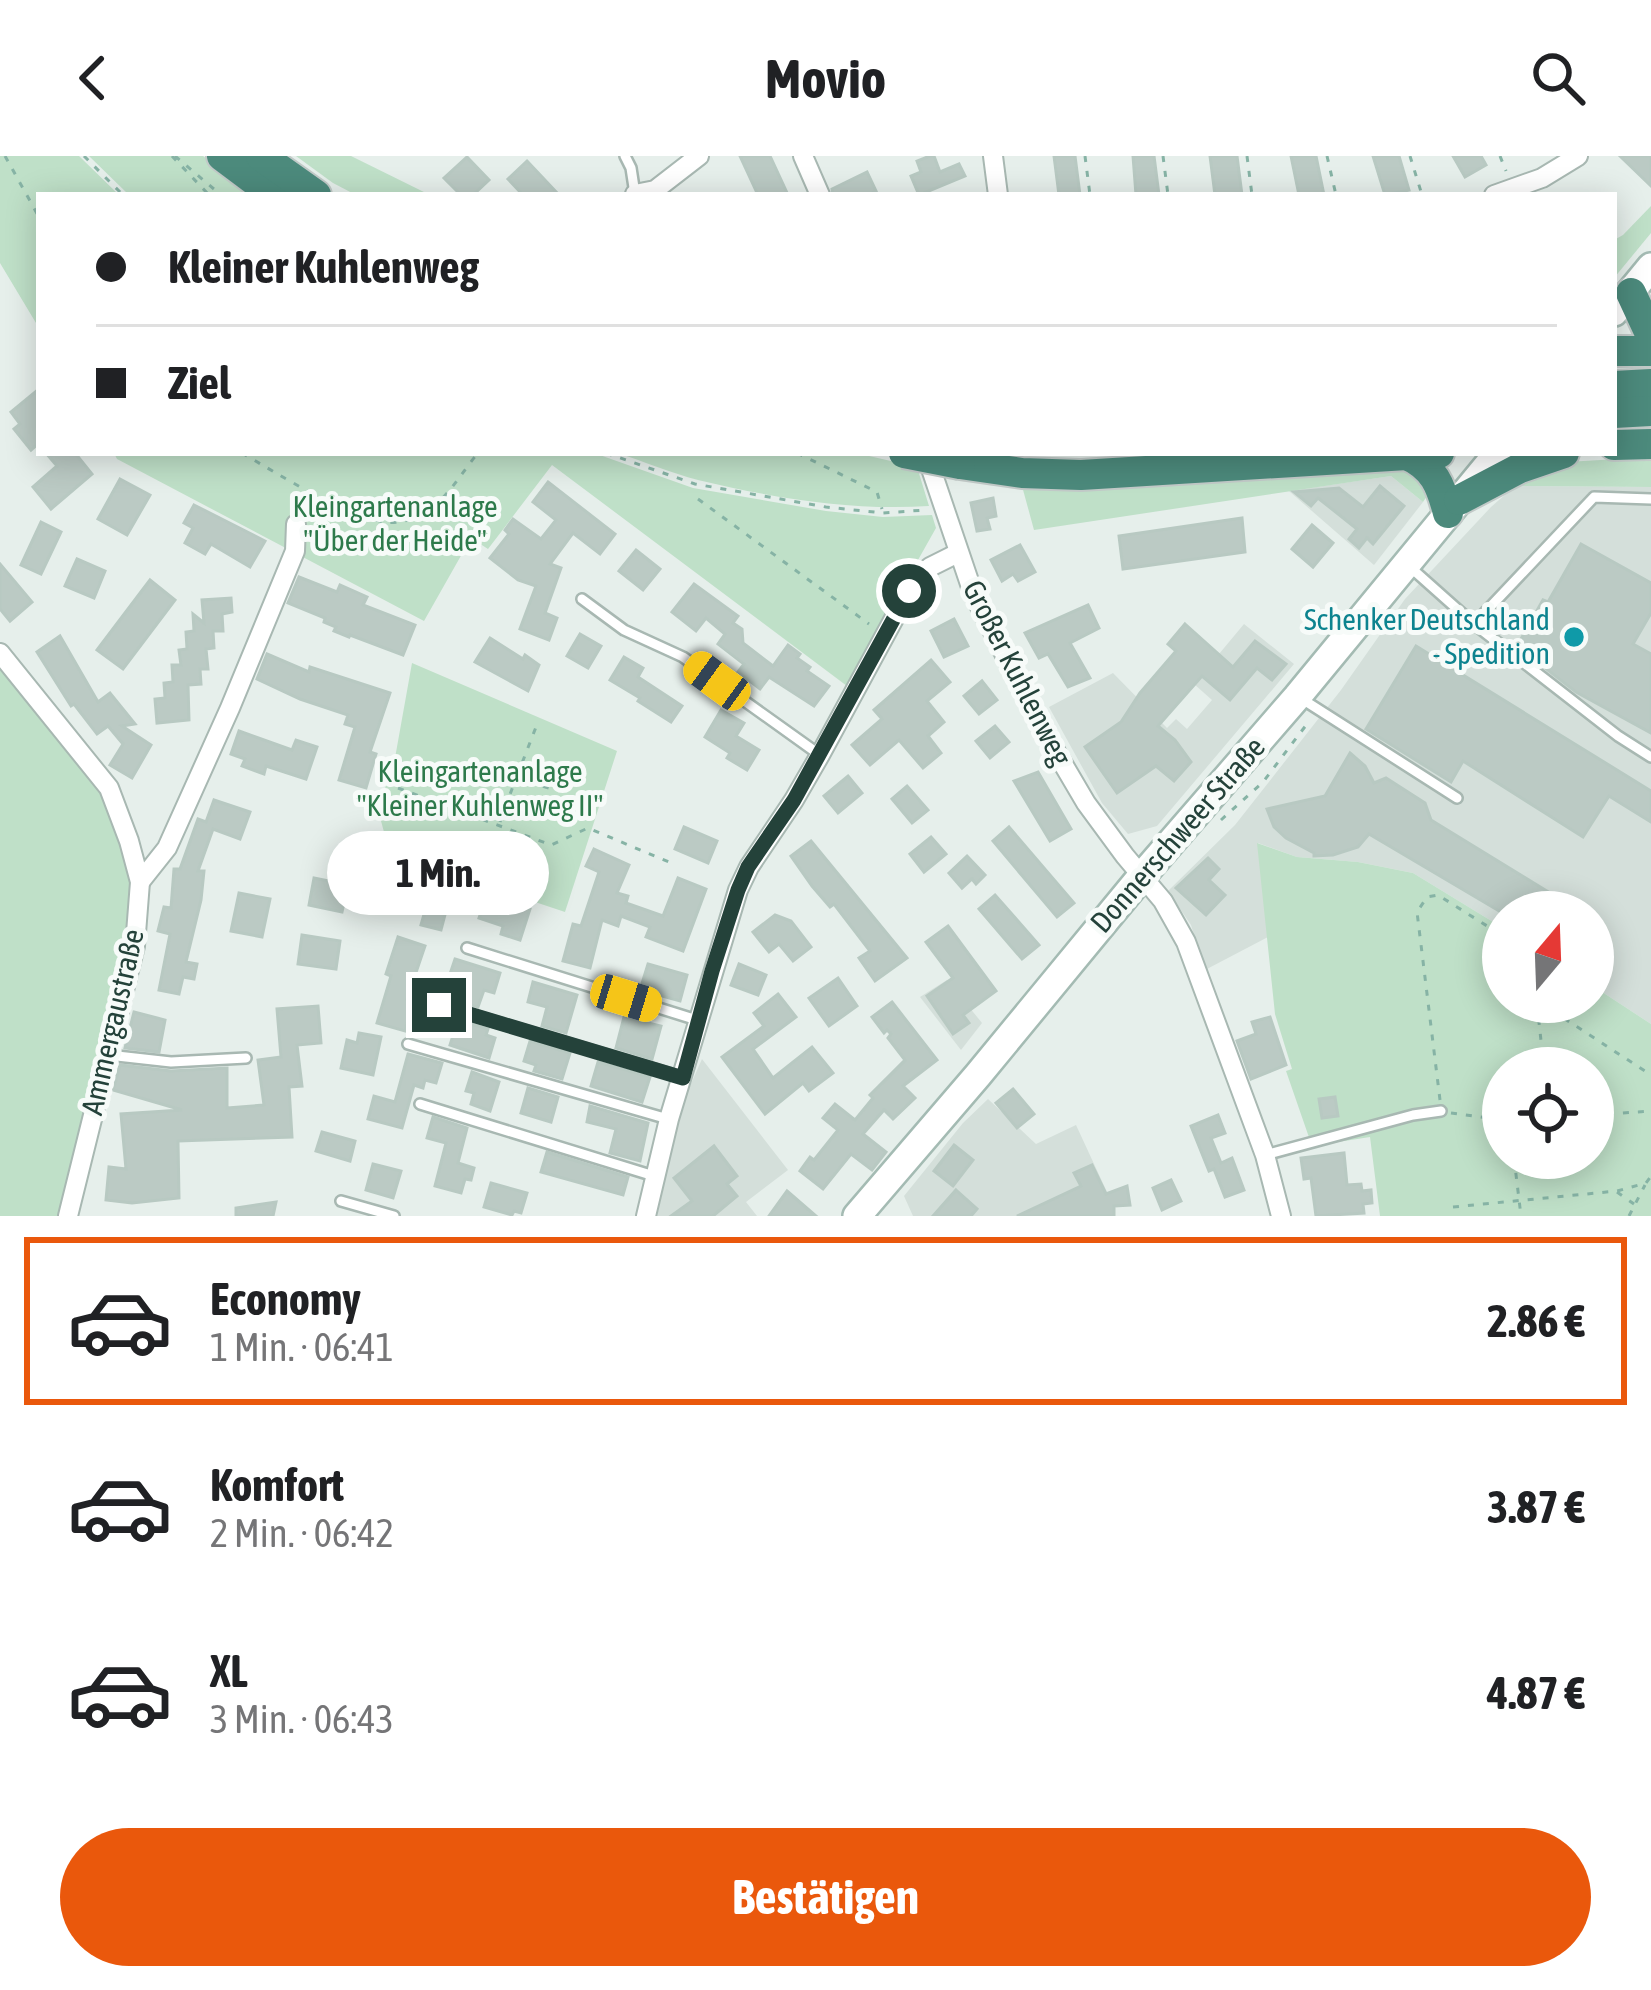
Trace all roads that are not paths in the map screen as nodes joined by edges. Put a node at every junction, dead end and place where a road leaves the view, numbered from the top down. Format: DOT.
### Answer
graph roads {
  1 [pos="222,156"];
  2 [pos="261,156"];
  3 [pos="625,156"];
  4 [pos="699,156"];
  5 [pos="803,156"];
  6 [pos="993,156"];
  7 [pos="1578,156"];
  8 [pos="270,192"];
  9 [pos="312,192"];
  10 [pos="634,192"];
  11 [pos="644,192"];
  12 [pos="819,192"];
  13 [pos="998,192"];
  14 [pos="1503,192"];
  15 [pos="1651,268"];
  16 [pos="1623,303"];
  17 [pos="1651,337"];
  18 [pos="1617,351"];
  19 [pos="1651,351"];
  20 [pos="1617,387"];
  21 [pos="1649,402"];
  22 [pos="1617,412"];
  23 [pos="1651,444"];
  24 [pos="1617,446"];
  25 [pos="919,456"];
  26 [pos="926,456"];
  27 [pos="1391,456"];
  28 [pos="1409,456"];
  29 [pos="1496,456"];
  30 [pos="1555,456"];
  31 [pos="1651,499"];
  32 [pos="1454,507"];
  33 [pos="296,524"];
  34 [pos="958,554"];
  35 [pos="1406,564"];
  36 [pos="582,599"];
  37 [pos="1474,624"];
  38 [pos="0,653"];
  39 [pos="1298,697"];
  40 [pos="820,755"];
  41 [pos="1651,757"];
  42 [pos="1457,798"];
  43 [pos="1141,877"];
  44 [pos="140,882"];
  45 [pos="467,948"];
  46 [pos="439,1005"];
  47 [pos="698,1020"];
  48 [pos="407,1045"];
  49 [pos="108,1055"];
  50 [pos="246,1058"];
  51 [pos="683,1078"];
  52 [pos="420,1104"];
  53 [pos="1441,1111"];
  54 [pos="669,1119"];
  55 [pos="1265,1155"];
  56 [pos="654,1176"];
  57 [pos="341,1201"];
  58 [pos="68,1216"];
  59 [pos="394,1216"];
  60 [pos="646,1216"];
  61 [pos="857,1216"];
  62 [pos="1281,1216"];
  1 -- 8 [label="highway"];
  2 -- 9 [label="highway"];
  3 -- 10 [label="lane"];
  4 -- 11 [label="street"];
  5 -- 12 [label="street"];
  6 -- 13 [label="street"];
  7 -- 14 [label="street"];
  15 -- 16 [label="main road"];
  16 -- 17 [label="highway"];
  18 -- 19 [label="highway"];
  20 -- 21 [label="highway"];
  21 -- 22 [label="highway"];
  23 -- 24 [label="highway"];
  25 -- 27 [label="highway, bridge"];
  26 -- 34 [label="street, Großer Kuhlenweg"];
  28 -- 32 [label="highway"];
  29 -- 32 [label="main road, Donnerschweer Straße"];
  30 -- 32 [label="highway"];
  31 -- 37 [label="lane"];
  32 -- 35 [label="main road, Donnerschweer Straße"];
  33 -- 44 [label="street"];
  34 -- 40 [label="street"];
  34 -- 43 [label="street, Großer Kuhlenweg"];
  35 -- 37 [label="lane"];
  35 -- 39 [label="main road, Donnerschweer Straße"];
  36 -- 40 [label="lane"];
  37 -- 41 [label="lane"];
  38 -- 44 [label="street, Ammergaustraße"];
  39 -- 42 [label="lane"];
  39 -- 43 [label="main road, Donnerschweer Straße"];
  40 -- 47 [label="street"];
  43 -- 55 [label="street, Großer Kuhlenweg"];
  43 -- 61 [label="main road, Donnerschweer Straße"];
  44 -- 49 [label="street, Ammergaustraße"];
  45 -- 47 [label="lane"];
  46 -- 51 [label="lane"];
  47 -- 51 [label="street"];
  48 -- 54 [label="lane"];
  49 -- 50 [label="lane"];
  49 -- 58 [label="street, Ammergaustraße"];
  51 -- 54 [label="street"];
  52 -- 56 [label="lane"];
  53 -- 55 [label="lane"];
  54 -- 56 [label="street"];
  55 -- 62 [label="street, Großer Kuhlenweg"];
  56 -- 60 [label="street"];
  57 -- 59 [label="lane"];
}
